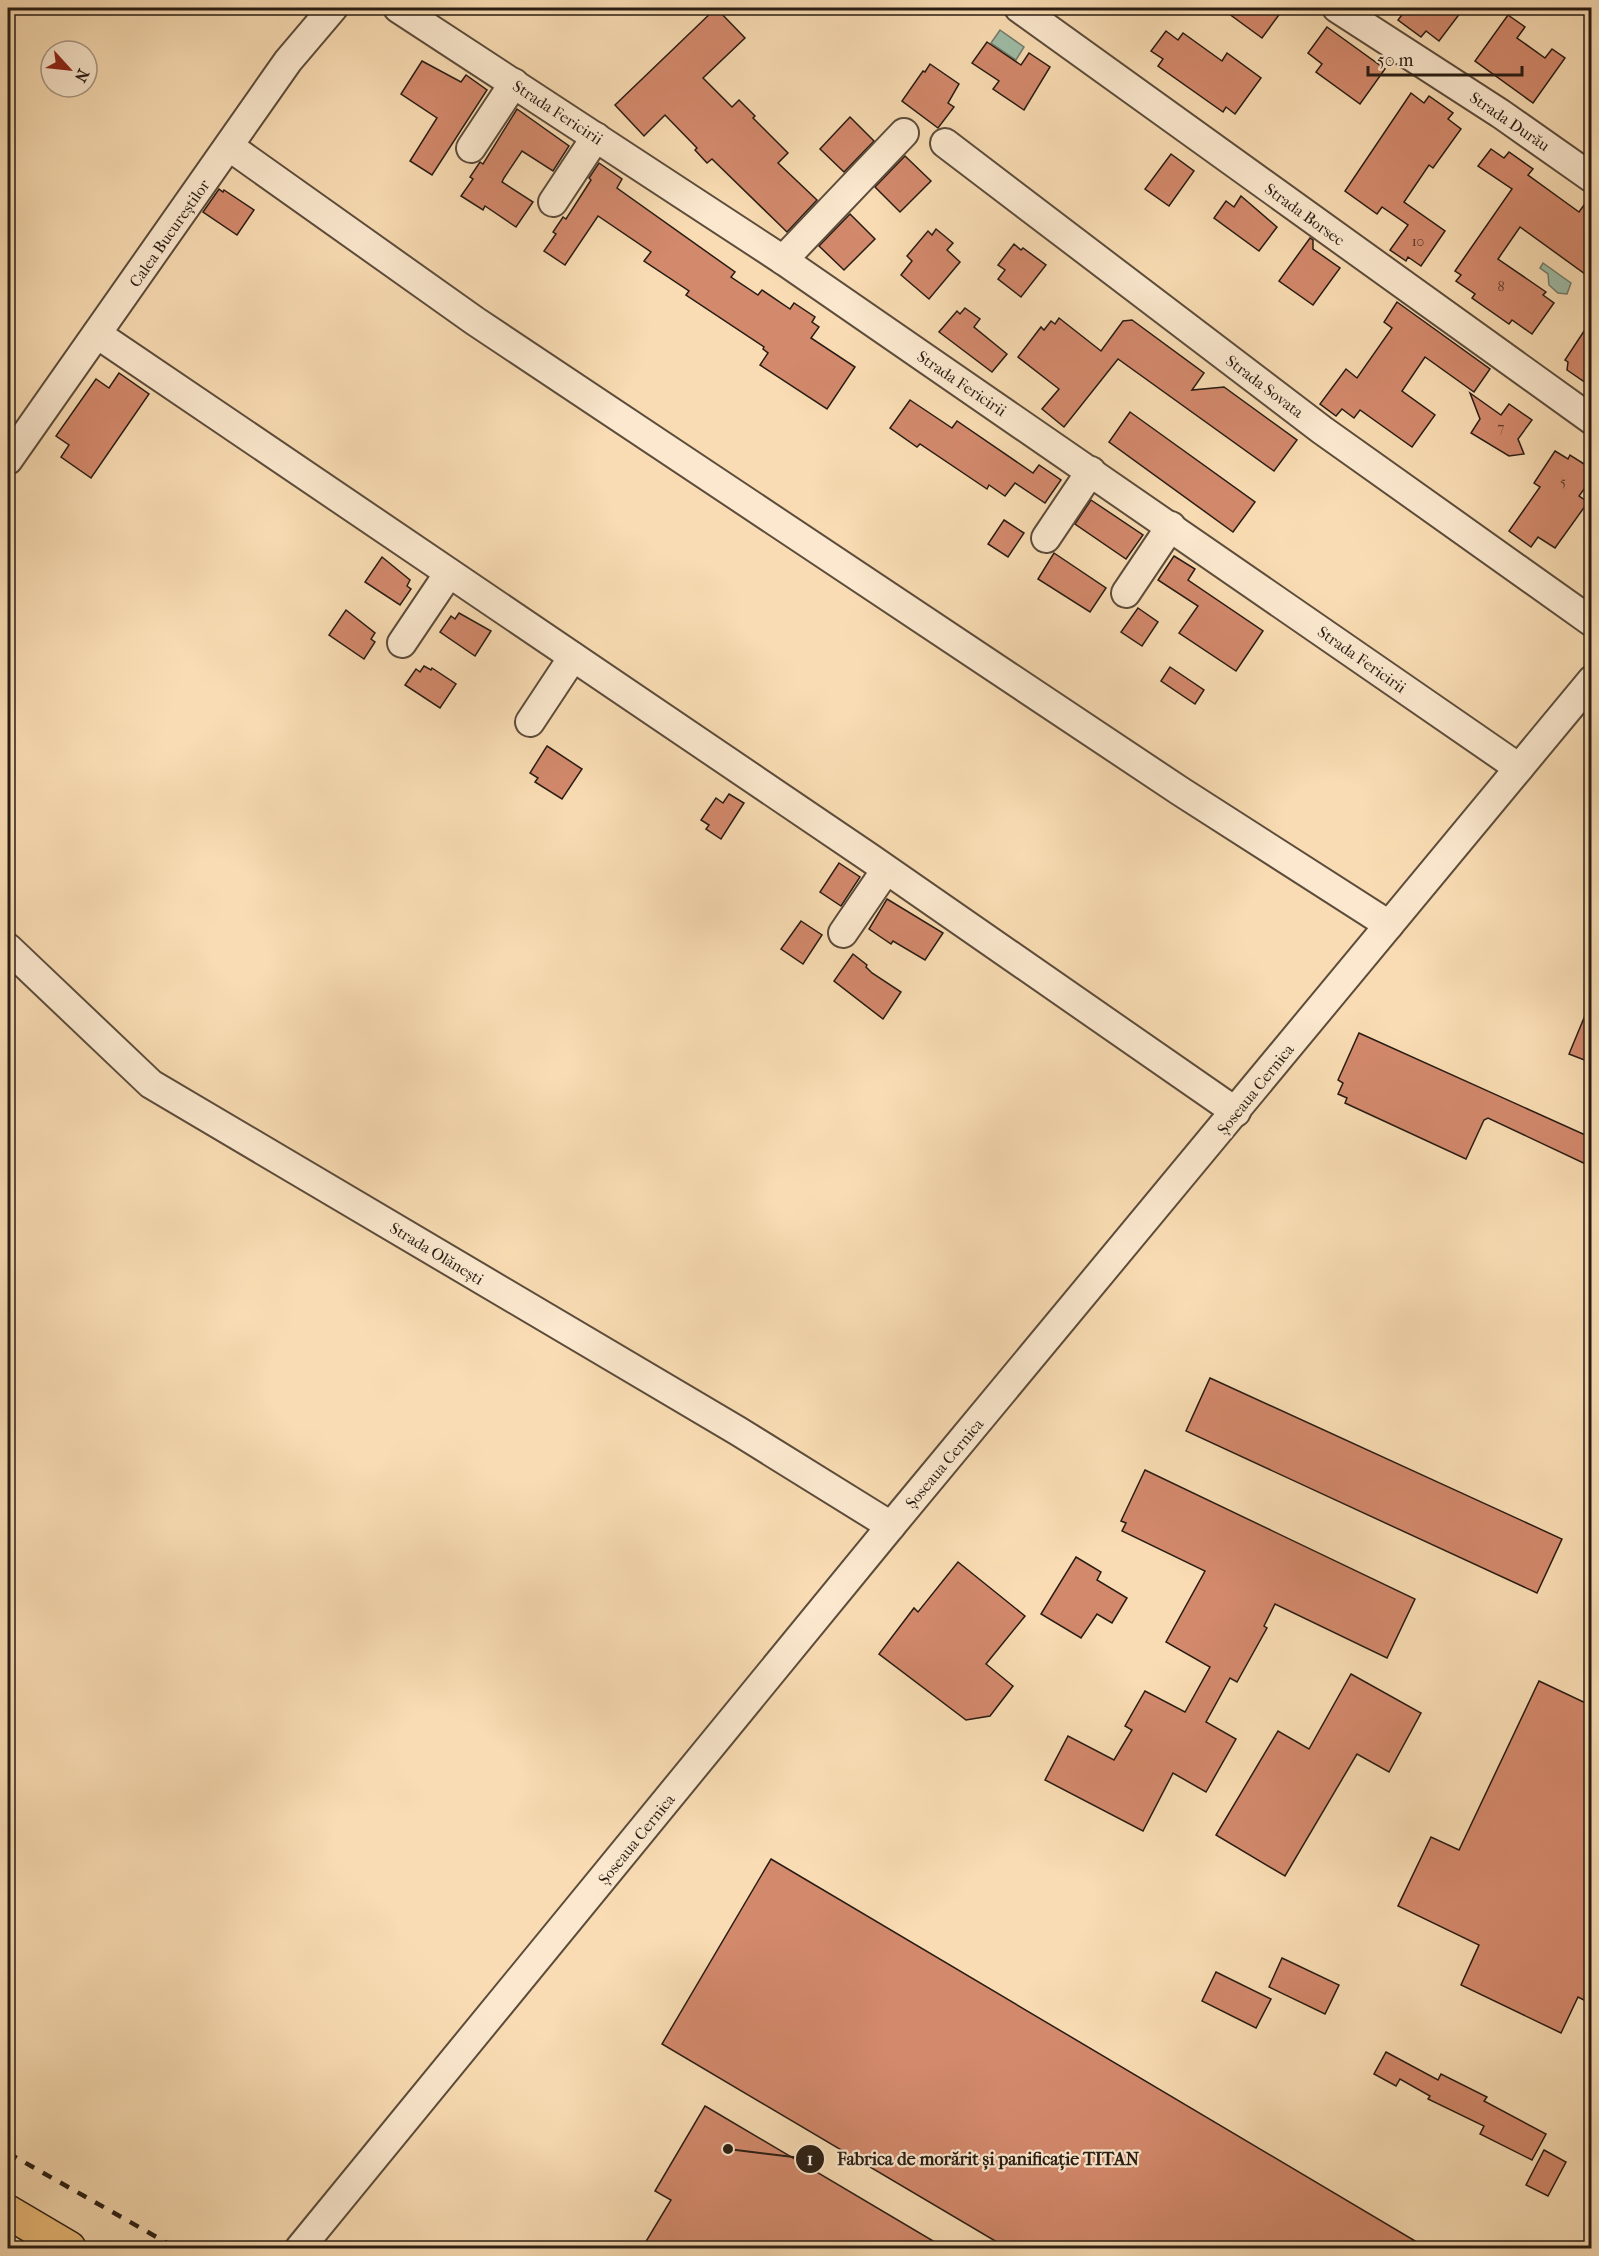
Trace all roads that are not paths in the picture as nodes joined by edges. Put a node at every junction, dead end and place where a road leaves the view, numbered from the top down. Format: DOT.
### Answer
graph roads {
  1 [pos="333,8"];
  2 [pos="398,8"];
  3 [pos="1019,8"];
  4 [pos="1336,8"];
  5 [pos="514,83"];
  6 [pos="904,133"];
  7 [pos="596,138"];
  8 [pos="945,143"];
  9 [pos="230,147"];
  10 [pos="471,148"];
  11 [pos="1592,178"];
  12 [pos="553,202"];
  13 [pos="783,260"];
  14 [pos="97,334"];
  15 [pos="1592,420"];
  16 [pos="8,460"];
  17 [pos="1090,471"];
  18 [pos="1171,526"];
  19 [pos="1046,538"];
  20 [pos="449,573"];
  21 [pos="1126,593"];
  22 [pos="1592,622"];
  23 [pos="402,643"];
  24 [pos="573,657"];
  25 [pos="1592,680"];
  26 [pos="530,722"];
  27 [pos="1519,768"];
  28 [pos="886,870"];
  29 [pos="1389,926"];
  30 [pos="843,933"];
  31 [pos="8,948"];
  32 [pos="1236,1113"];
  33 [pos="891,1526"];
  34 [pos="8,2212"];
  35 [pos="69,2248"];
  36 [pos="300,2248"];
  1 -- 9 [label="street, Calea Bucureștilor"];
  2 -- 5 [label="street, Strada Fericirii"];
  3 -- 15 [label="street, Strada Borsec"];
  4 -- 11 [label="street, Strada Durău"];
  5 -- 7 [label="street, Strada Fericirii"];
  5 -- 10 [label="street"];
  6 -- 13 [label="street"];
  7 -- 12 [label="street"];
  7 -- 13 [label="street, Strada Fericirii"];
  8 -- 22 [label="street, Strada Sovata"];
  9 -- 14 [label="street, Calea Bucureștilor"];
  9 -- 29 [label="street"];
  13 -- 17 [label="street, Strada Fericirii"];
  14 -- 16 [label="street, Calea Bucureștilor"];
  14 -- 20 [label="street"];
  17 -- 18 [label="street, Strada Fericirii"];
  17 -- 19 [label="street"];
  18 -- 21 [label="street"];
  18 -- 27 [label="street, Strada Fericirii"];
  20 -- 23 [label="street"];
  20 -- 24 [label="street"];
  24 -- 26 [label="street"];
  24 -- 28 [label="street"];
  25 -- 27 [label="street, Șoseaua Cernica"];
  27 -- 29 [label="street, Șoseaua Cernica"];
  28 -- 30 [label="street"];
  28 -- 32 [label="street"];
  29 -- 32 [label="street, Șoseaua Cernica"];
  31 -- 33 [label="street, Strada Olănești"];
  32 -- 33 [label="street, Șoseaua Cernica"];
  33 -- 36 [label="street, Șoseaua Cernica"];
  34 -- 35 [label="main road"];
}
